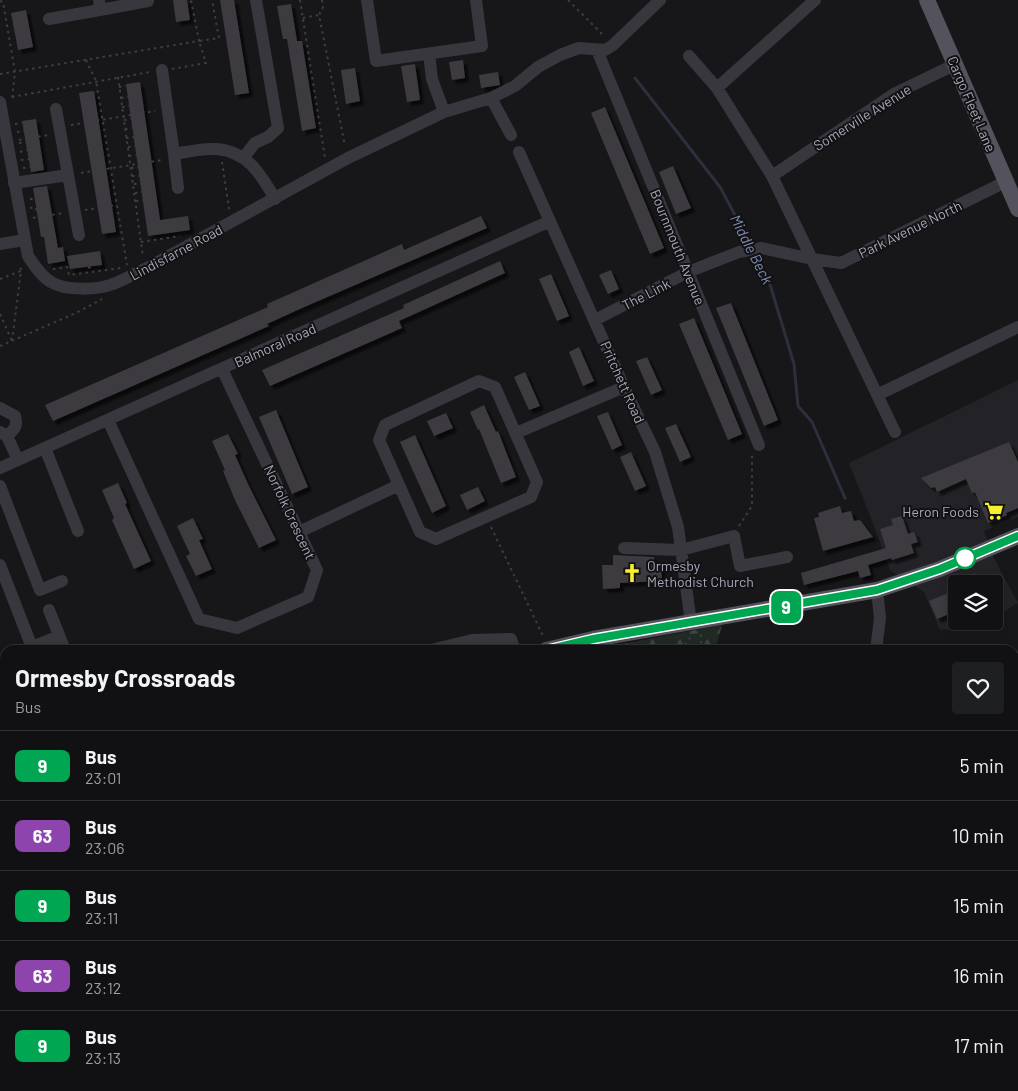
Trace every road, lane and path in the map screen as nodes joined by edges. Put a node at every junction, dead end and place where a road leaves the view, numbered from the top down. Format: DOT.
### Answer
graph roads {
  1 [pos="191,0"];
  2 [pos="212,0"];
  3 [pos="256,0"];
  4 [pos="300,0"];
  5 [pos="322,0"];
  6 [pos="367,0"];
  7 [pos="476,0"];
  8 [pos="568,0"];
  9 [pos="660,0"];
  10 [pos="815,0"];
  11 [pos="927,0"];
  12 [pos="148,1"];
  13 [pos="100,5"];
  14 [pos="319,15"];
  15 [pos="303,18"];
  16 [pos="49,19"];
  17 [pos="198,41"];
  18 [pos="613,45"];
  19 [pos="597,50"];
  20 [pos="429,54"];
  21 [pos="689,56"];
  22 [pos="86,60"];
  23 [pos="956,64"];
  24 [pos="162,70"];
  25 [pos="0,74"];
  26 [pos="118,77"];
  27 [pos="96,81"];
  28 [pos="126,86"];
  29 [pos="119,87"];
  30 [pos="716,88"];
  31 [pos="98,91"];
  32 [pos="94,92"];
  33 [pos="128,97"];
  34 [pos="121,98"];
  35 [pos="491,98"];
  36 [pos="3,100"];
  37 [pos="100,101"];
  38 [pos="95,102"];
  39 [pos="129,106"];
  40 [pos="122,107"];
  41 [pos="56,109"];
  42 [pos="168,109"];
  43 [pos="101,111"];
  44 [pos="97,112"];
  45 [pos="444,112"];
  46 [pos="123,116"];
  47 [pos="103,119"];
  48 [pos="131,119"];
  49 [pos="124,120"];
  50 [pos="22,123"];
  51 [pos="10,125"];
  52 [pos="100,126"];
  53 [pos="104,126"];
  54 [pos="132,128"];
  55 [pos="125,129"];
  56 [pos="60,130"];
  57 [pos="24,131"];
  58 [pos="17,132"];
  59 [pos="105,135"];
  60 [pos="511,135"];
  61 [pos="101,136"];
  62 [pos="134,137"];
  63 [pos="126,138"];
  64 [pos="26,142"];
  65 [pos="13,143"];
  66 [pos="107,144"];
  67 [pos="103,145"];
  68 [pos="135,146"];
  69 [pos="128,147"];
  70 [pos="27,150"];
  71 [pos="224,150"];
  72 [pos="20,152"];
  73 [pos="518,152"];
  74 [pos="104,154"];
  75 [pos="108,154"];
  76 [pos="137,155"];
  77 [pos="129,156"];
  78 [pos="174,156"];
  79 [pos="244,157"];
  80 [pos="348,158"];
  81 [pos="29,159"];
  82 [pos="22,160"];
  83 [pos="106,164"];
  84 [pos="110,164"];
  85 [pos="130,165"];
  86 [pos="30,167"];
  87 [pos="139,167"];
  88 [pos="23,168"];
  89 [pos="131,168"];
  90 [pos="111,169"];
  91 [pos="327,170"];
  92 [pos="68,175"];
  93 [pos="112,175"];
  94 [pos="107,176"];
  95 [pos="132,176"];
  96 [pos="140,176"];
  97 [pos="772,176"];
  98 [pos="1005,182"];
  99 [pos="14,183"];
  100 [pos="108,184"];
  101 [pos="114,184"];
  102 [pos="133,184"];
  103 [pos="141,184"];
  104 [pos="178,188"];
  105 [pos="110,192"];
  106 [pos="115,192"];
  107 [pos="142,192"];
  108 [pos="134,193"];
  109 [pos="274,199"];
  110 [pos="28,200"];
  111 [pos="116,200"];
  112 [pos="143,200"];
  113 [pos="111,201"];
  114 [pos="135,201"];
  115 [pos="35,202"];
  116 [pos="29,208"];
  117 [pos="1018,209"];
  118 [pos="36,211"];
  119 [pos="118,211"];
  120 [pos="112,212"];
  121 [pos="230,213"];
  122 [pos="114,220"];
  123 [pos="120,220"];
  124 [pos="550,222"];
  125 [pos="121,227"];
  126 [pos="115,228"];
  127 [pos="175,232"];
  128 [pos="167,233"];
  129 [pos="158,234"];
  130 [pos="79,235"];
  131 [pos="150,236"];
  132 [pos="183,236"];
  133 [pos="176,237"];
  134 [pos="167,238"];
  135 [pos="24,240"];
  136 [pos="159,240"];
  137 [pos="151,241"];
  138 [pos="141,242"];
  139 [pos="0,244"];
  140 [pos="812,259"];
  141 [pos="58,262"];
  142 [pos="96,266"];
  143 [pos="88,267"];
  144 [pos="59,268"];
  145 [pos="79,268"];
  146 [pos="71,269"];
  147 [pos="145,269"];
  148 [pos="22,271"];
  149 [pos="68,271"];
  150 [pos="97,271"];
  151 [pos="91,272"];
  152 [pos="688,272"];
  153 [pos="80,273"];
  154 [pos="43,275"];
  155 [pos="0,279"];
  156 [pos="111,285"];
  157 [pos="0,314"];
  158 [pos="595,320"];
  159 [pos="1018,327"];
  160 [pos="12,341"];
  161 [pos="0,346"];
  162 [pos="222,369"];
  163 [pos="624,387"];
  164 [pos="877,395"];
  165 [pos="0,408"];
  166 [pos="108,420"];
  167 [pos="895,432"];
  168 [pos="516,433"];
  169 [pos="4,434"];
  170 [pos="759,445"];
  171 [pos="45,448"];
  172 [pos="18,460"];
  173 [pos="0,468"];
  174 [pos="399,485"];
  175 [pos="0,486"];
  176 [pos="487,517"];
  177 [pos="78,531"];
  178 [pos="299,532"];
  179 [pos="734,536"];
  180 [pos="1018,536"];
  181 [pos="624,548"];
  182 [pos="681,550"];
  183 [pos="787,556"];
  184 [pos="0,564"];
  185 [pos="62,581"];
  186 [pos="877,590"];
  187 [pos="48,610"];
  188 [pos="696,622"];
  189 [pos="59,636"];
  190 [pos="30,645"];
  191 [pos="40,645"];
  192 [pos="63,645"];
  193 [pos="452,645"];
  194 [pos="513,645"];
  195 [pos="546,645"];
  196 [pos="566,645"];
  197 [pos="700,645"];
  198 [pos="877,645"];
  1 -- 17 [label="path"];
  2 -- 17 [label="path"];
  3 -- 79 [label="street"];
  4 -- 15 [label="path"];
  5 -- 14 [label="path"];
  6 -- 20 [label="street"];
  7 -- 20 [label="street"];
  8 -- 18 [label="path"];
  9 -- 18 [label="street"];
  10 -- 30 [label="street"];
  11 -- 23 [label="main road, Cargo Fleet Lane"];
  12 -- 13 [label="street"];
  13 -- 16 [label="street"];
  14 -- 15 [label="path"];
  14 -- 80 [label="path"];
  15 -- 91 [label="path"];
  17 -- 22 [label="path"];
  17 -- 24 [label="path"];
  18 -- 19 [label="street, Lindisfarne Road"];
  19 -- 35 [label="street, Lindisfarne Road"];
  19 -- 152 [label="street, Bournmouth Avenue"];
  20 -- 45 [label="street"];
  21 -- 30 [label="street"];
  22 -- 25 [label="path"];
  22 -- 27 [label="path"];
  23 -- 97 [label="street, Somerville Avenue"];
  23 -- 98 [label="main road, Cargo Fleet Lane"];
  24 -- 26 [label="path"];
  24 -- 42 [label="street"];
  26 -- 27 [label="path"];
  26 -- 29 [label="path"];
  27 -- 31 [label="path"];
  27 -- 36 [label="path"];
  28 -- 29 [label="path"];
  29 -- 34 [label="path"];
  30 -- 97 [label="street"];
  31 -- 32 [label="path"];
  31 -- 37 [label="path"];
  33 -- 34 [label="path"];
  34 -- 40 [label="path"];
  35 -- 45 [label="street, Lindisfarne Road"];
  35 -- 60 [label="street"];
  36 -- 51 [label="street, Lindisfarne Road"];
  37 -- 38 [label="path"];
  37 -- 43 [label="path"];
  39 -- 40 [label="path"];
  40 -- 46 [label="path"];
  41 -- 56 [label="street"];
  42 -- 46 [label="path"];
  42 -- 78 [label="street"];
  43 -- 44 [label="path"];
  43 -- 47 [label="path"];
  45 -- 80 [label="street, Lindisfarne Road"];
  46 -- 47 [label="path"];
  46 -- 49 [label="path"];
  47 -- 53 [label="path"];
  47 -- 56 [label="path"];
  48 -- 49 [label="path"];
  49 -- 55 [label="path"];
  50 -- 51 [label="path"];
  51 -- 65 [label="street, Lindisfarne Road"];
  52 -- 53 [label="path"];
  53 -- 59 [label="path"];
  54 -- 55 [label="path"];
  55 -- 63 [label="path"];
  56 -- 65 [label="path"];
  56 -- 92 [label="street"];
  57 -- 58 [label="path"];
  59 -- 61 [label="path"];
  59 -- 66 [label="path"];
  62 -- 63 [label="path"];
  63 -- 69 [label="path"];
  64 -- 65 [label="path"];
  65 -- 99 [label="street, Lindisfarne Road"];
  66 -- 67 [label="path"];
  66 -- 75 [label="path"];
  68 -- 69 [label="path"];
  69 -- 77 [label="path"];
  70 -- 72 [label="path"];
  71 -- 78 [label="street"];
  71 -- 79 [label="street"];
  71 -- 121 [label="path"];
  73 -- 124 [label="street, Pritchett Road"];
  74 -- 75 [label="path"];
  75 -- 84 [label="path"];
  76 -- 77 [label="path"];
  77 -- 85 [label="path"];
  78 -- 85 [label="path"];
  78 -- 104 [label="street"];
  79 -- 109 [label="street"];
  80 -- 91 [label="street, Lindisfarne Road"];
  81 -- 82 [label="path"];
  83 -- 84 [label="path"];
  84 -- 90 [label="path"];
  85 -- 89 [label="path"];
  85 -- 90 [label="path"];
  86 -- 88 [label="path"];
  87 -- 89 [label="path"];
  89 -- 95 [label="path"];
  90 -- 92 [label="path"];
  90 -- 93 [label="path"];
  91 -- 109 [label="street, Lindisfarne Road"];
  92 -- 99 [label="street"];
  92 -- 130 [label="street"];
  93 -- 94 [label="path"];
  93 -- 101 [label="path"];
  95 -- 96 [label="path"];
  95 -- 102 [label="path"];
  97 -- 140 [label="street"];
  98 -- 117 [label="main road, Cargo Fleet Lane"];
  98 -- 140 [label="street, Park Avenue North"];
  99 -- 135 [label="street, Lindisfarne Road"];
  100 -- 101 [label="path"];
  101 -- 106 [label="path"];
  102 -- 103 [label="path"];
  102 -- 108 [label="path"];
  105 -- 106 [label="path"];
  106 -- 111 [label="path"];
  107 -- 108 [label="path"];
  108 -- 114 [label="path"];
  109 -- 147 [label="street, Lindisfarne Road"];
  110 -- 115 [label="path"];
  111 -- 113 [label="path"];
  111 -- 119 [label="path"];
  112 -- 114 [label="path"];
  114 -- 138 [label="path"];
  116 -- 118 [label="path"];
  119 -- 120 [label="path"];
  119 -- 123 [label="path"];
  122 -- 123 [label="path"];
  123 -- 125 [label="path"];
  124 -- 158 [label="street, Pritchett Road"];
  124 -- 162 [label="street, Balmoral Road"];
  125 -- 126 [label="path"];
  125 -- 150 [label="path"];
  127 -- 133 [label="path"];
  128 -- 134 [label="path"];
  129 -- 136 [label="path"];
  131 -- 137 [label="path"];
  132 -- 133 [label="path"];
  133 -- 134 [label="path"];
  134 -- 136 [label="path"];
  135 -- 139 [label="street"];
  135 -- 154 [label="street, Lindisfarne Road"];
  136 -- 137 [label="path"];
  137 -- 138 [label="path"];
  138 -- 147 [label="path"];
  140 -- 152 [label="street, The Link"];
  140 -- 164 [label="street"];
  141 -- 144 [label="path"];
  142 -- 150 [label="path"];
  143 -- 151 [label="path"];
  144 -- 149 [label="path"];
  144 -- 154 [label="path"];
  145 -- 153 [label="path"];
  146 -- 149 [label="path"];
  147 -- 156 [label="street, Lindisfarne Road"];
  148 -- 155 [label="path"];
  149 -- 153 [label="path"];
  150 -- 151 [label="path"];
  151 -- 153 [label="path"];
  152 -- 158 [label="street, The Link"];
  152 -- 170 [label="street, Bournmouth Avenue"];
  154 -- 156 [label="street, Lindisfarne Road"];
  156 -- 160 [label="path"];
  157 -- 160 [label="path"];
  158 -- 163 [label="street, Pritchett Road"];
  159 -- 164 [label="street"];
  160 -- 161 [label="path"];
  162 -- 166 [label="street, Balmoral Road"];
  162 -- 178 [label="street, Norfolk Crescent"];
  163 -- 168 [label="street"];
  163 -- 182 [label="street, Pritchett Road"];
  164 -- 167 [label="street"];
  165 -- 169 [label="street"];
  166 -- 171 [label="street, Balmoral Road"];
  166 -- 178 [label="street, Norfolk Crescent"];
  168 -- 174 [label="street"];
  168 -- 176 [label="street"];
  169 -- 172 [label="street"];
  170 -- 179 [label="path"];
  171 -- 172 [label="street, Balmoral Road"];
  171 -- 177 [label="street"];
  172 -- 173 [label="street, Balmoral Road"];
  174 -- 176 [label="street"];
  174 -- 178 [label="street"];
  175 -- 185 [label="street"];
  176 -- 195 [label="path"];
  179 -- 182 [label="street"];
  179 -- 183 [label="street"];
  180 -- 186 [label="main road"];
  181 -- 182 [label="street"];
  182 -- 188 [label="street, Pritchett Road"];
  184 -- 190 [label="street"];
  186 -- 188 [label="main road"];
  186 -- 198 [label="street"];
  187 -- 189 [label="street"];
  188 -- 196 [label="main road"];
  188 -- 197 [label="path"];
  189 -- 191 [label="street"];
  189 -- 192 [label="street"];
  193 -- 194 [label="street"];
}
